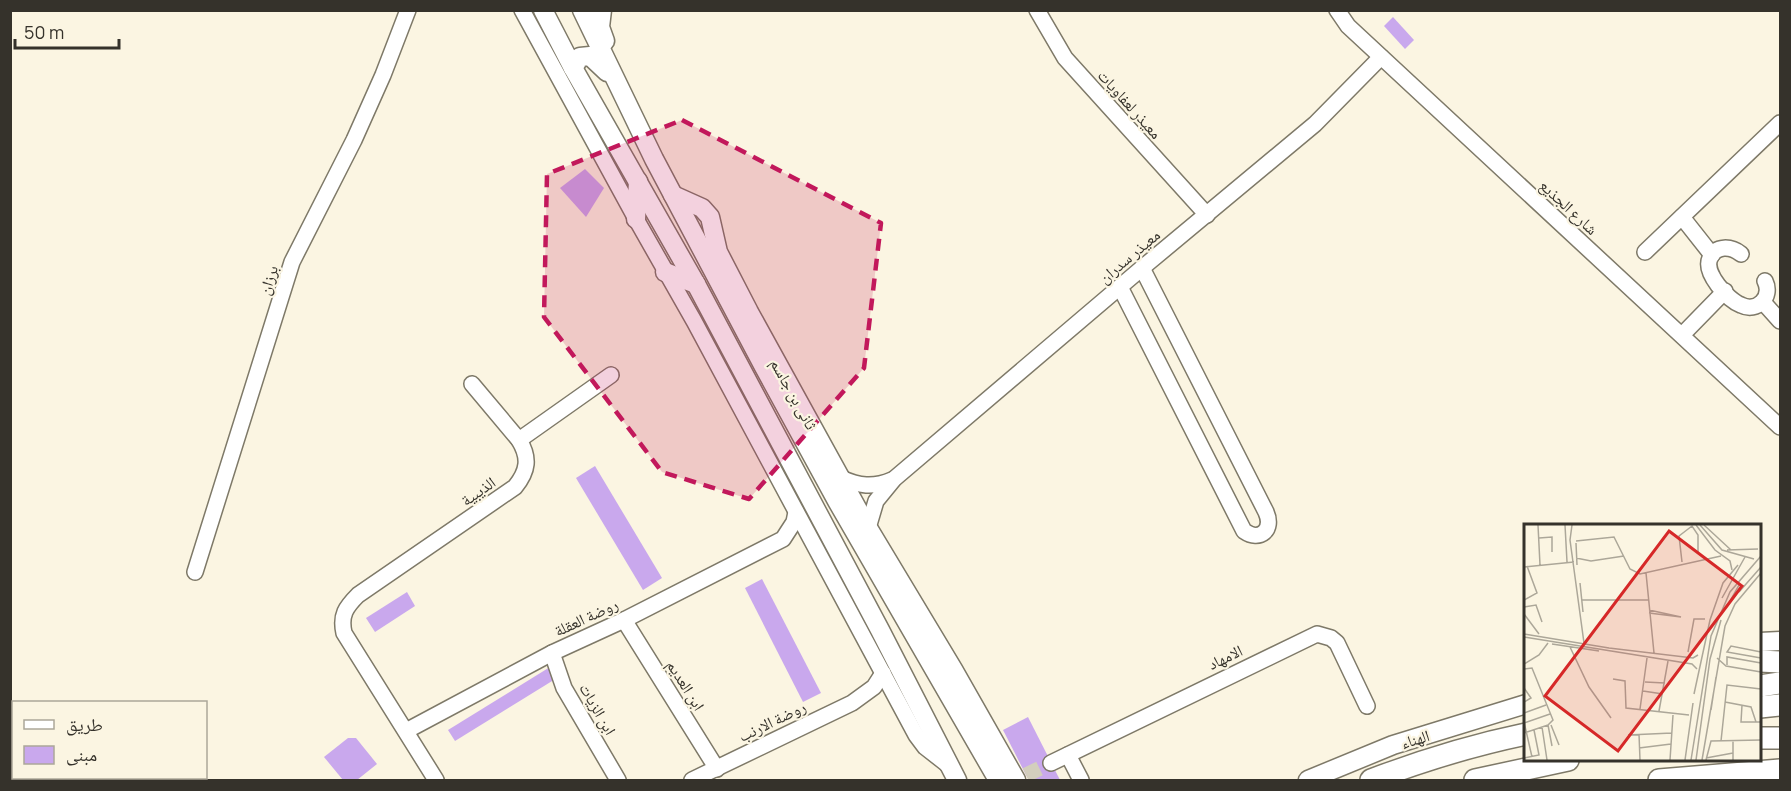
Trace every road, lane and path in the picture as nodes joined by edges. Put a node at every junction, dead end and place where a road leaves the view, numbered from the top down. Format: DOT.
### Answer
graph roads {
  1 [pos="408,10"];
  2 [pos="522,10"];
  3 [pos="582,10"];
  4 [pos="602,10"];
  5 [pos="1037,10"];
  6 [pos="1337,10"];
  7 [pos="550,16"];
  8 [pos="1381,57"];
  9 [pos="573,68"];
  10 [pos="619,84"];
  11 [pos="1780,123"];
  12 [pos="654,159"];
  13 [pos="638,181"];
  14 [pos="673,195"];
  15 [pos="1207,215"];
  16 [pos="1682,217"];
  17 [pos="636,219"];
  18 [pos="1645,252"];
  19 [pos="1741,254"];
  20 [pos="1712,255"];
  21 [pos="1142,268"];
  22 [pos="665,272"];
  23 [pos="1765,281"];
  24 [pos="696,284"];
  25 [pos="1120,287"];
  26 [pos="1725,291"];
  27 [pos="1763,302"];
  28 [pos="1780,321"];
  29 [pos="1173,331"];
  30 [pos="1682,335"];
  31 [pos="1149,343"];
  32 [pos="611,375"];
  33 [pos="472,384"];
  34 [pos="1214,409"];
  35 [pos="1188,421"];
  36 [pos="1780,427"];
  37 [pos="519,440"];
  38 [pos="841,478"];
  39 [pos="894,479"];
  40 [pos="796,512"];
  41 [pos="868,528"];
  42 [pos="783,539"];
  43 [pos="817,549"];
  44 [pos="195,572"];
  45 [pos="624,620"];
  46 [pos="1780,640"];
  47 [pos="1761,642"];
  48 [pos="552,653"];
  49 [pos="1761,661"];
  50 [pos="1780,662"];
  51 [pos="884,673"];
  52 [pos="1780,682"];
  53 [pos="1761,686"];
  54 [pos="867,693"];
  55 [pos="894,693"];
  56 [pos="1524,705"];
  57 [pos="1780,705"];
  58 [pos="1367,706"];
  59 [pos="1761,707"];
  60 [pos="406,731"];
  61 [pos="1524,734"];
  62 [pos="1761,738"];
  63 [pos="1780,738"];
  64 [pos="1068,755"];
  65 [pos="1559,761"];
  66 [pos="1051,763"];
  67 [pos="717,769"];
  68 [pos="1780,770"];
  69 [pos="953,773"];
  70 [pos="1014,779"];
  71 [pos="436,780"];
  72 [pos="618,780"];
  73 [pos="692,780"];
  74 [pos="1081,780"];
  75 [pos="1308,780"];
  76 [pos="1371,780"];
  77 [pos="1475,780"];
  78 [pos="1659,780"];
  1 -- 44 [label="street, برزان"];
  2 -- 17 [label="street"];
  3 -- 10 [label="main road"];
  4 -- 12 [label="main road"];
  5 -- 15 [label="street, معيذر لعفاويات"];
  6 -- 8 [label="street, شارع الجذيع"];
  7 -- 9 [label="main road"];
  8 -- 15 [label="street, معيذر سدران"];
  8 -- 30 [label="street, شارع الجذيع"];
  9 -- 10 [label="main road"];
  9 -- 13 [label="main road"];
  10 -- 12 [label="main road"];
  11 -- 16 [label="street"];
  12 -- 14 [label="main road"];
  13 -- 17 [label="main road"];
  13 -- 24 [label="main road"];
  14 -- 38 [label="main road, ثانى بن جاسم"];
  14 -- 70 [label="main road"];
  15 -- 21 [label="street, معيذر سدران"];
  16 -- 18 [label="street"];
  16 -- 20 [label="street"];
  17 -- 22 [label="street"];
  19 -- 20 [label="street"];
  20 -- 26 [label="street"];
  21 -- 25 [label="street, معيذر سدران"];
  21 -- 29 [label="street"];
  22 -- 24 [label="main road"];
  22 -- 40 [label="street"];
  23 -- 27 [label="street"];
  24 -- 69 [label="main road"];
  25 -- 31 [label="street"];
  25 -- 39 [label="street, معيذر سدران"];
  26 -- 27 [label="street"];
  26 -- 30 [label="street"];
  27 -- 28 [label="street"];
  29 -- 31 [label="street"];
  29 -- 34 [label="street"];
  30 -- 36 [label="street, شارع الجذيع"];
  31 -- 35 [label="street"];
  32 -- 37 [label="street"];
  33 -- 37 [label="street, الذيبية"];
  34 -- 35 [label="street"];
  34 -- 35 [label="street"];
  37 -- 60 [label="street, الذيبية"];
  38 -- 39 [label="street, معيذر سدران"];
  38 -- 41 [label="main road, ثانى بن جاسم"];
  39 -- 41 [label="street, معيذر سدران"];
  40 -- 42 [label="street"];
  40 -- 43 [label="street"];
  41 -- 70 [label="main road, ثانى بن جاسم"];
  42 -- 43 [label="street"];
  42 -- 45 [label="street, روضة العقلة"];
  43 -- 51 [label="street"];
  45 -- 48 [label="street, روضة العقلة"];
  45 -- 67 [label="street, ابن العديم"];
  46 -- 47 [label="main road"];
  48 -- 60 [label="street, روضة العقلة"];
  48 -- 72 [label="street, ابن الزيات"];
  49 -- 50 [label="highway"];
  51 -- 54 [label="street, روضة الارنب"];
  51 -- 55 [label="street"];
  52 -- 53 [label="highway"];
  54 -- 55 [label="street"];
  54 -- 67 [label="street, روضة الارنب"];
  55 -- 69 [label="street"];
  56 -- 75 [label="main road, الهناء"];
  57 -- 59 [label="highway"];
  58 -- 64 [label="street, الامهاد"];
  60 -- 71 [label="street"];
  61 -- 76 [label="highway"];
  62 -- 63 [label="highway"];
  64 -- 66 [label="street, الامهاد"];
  64 -- 74 [label="street"];
  65 -- 77 [label="highway"];
  67 -- 73 [label="street, روضة الارنب"];
  68 -- 78 [label="highway"];
}
